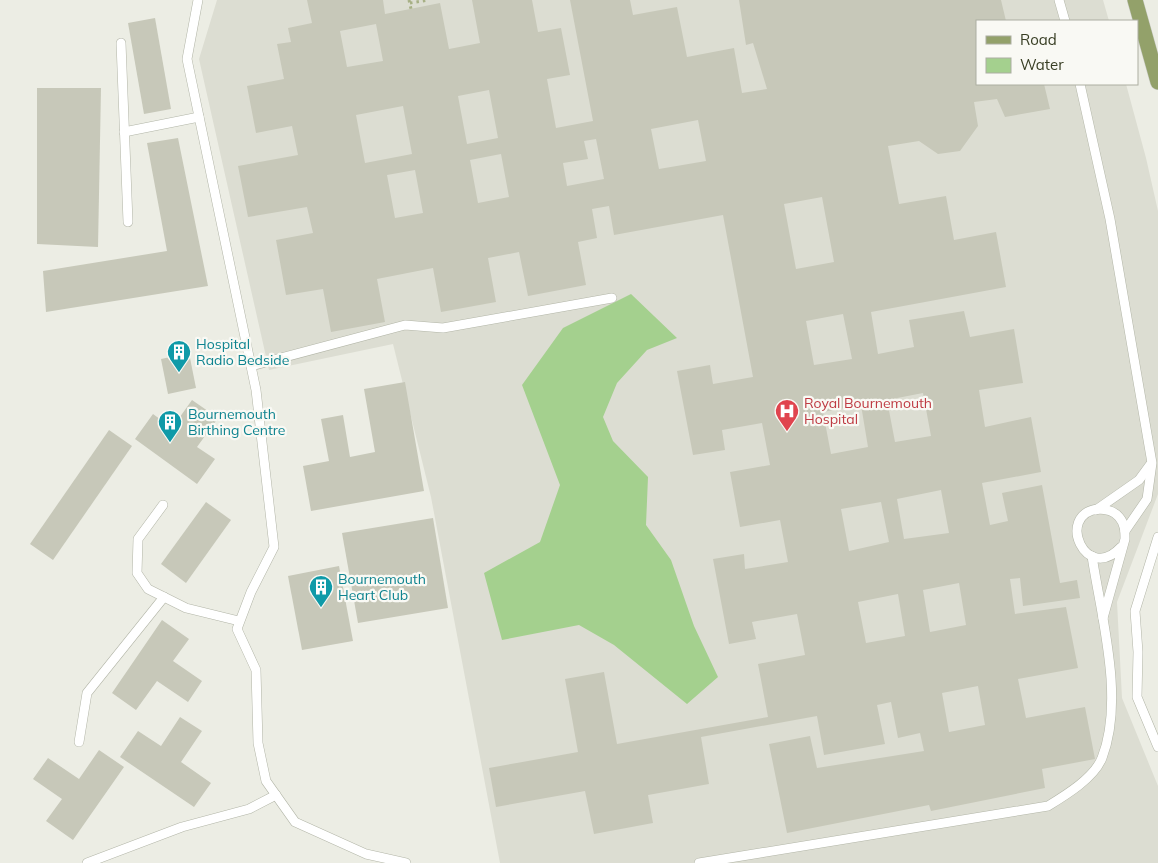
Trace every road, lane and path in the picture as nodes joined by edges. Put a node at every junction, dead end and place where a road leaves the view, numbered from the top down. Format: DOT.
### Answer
graph roads {
  1 [pos="198,0"];
  2 [pos="429,0"];
  3 [pos="1059,0"];
  4 [pos="1135,0"];
  5 [pos="409,2"];
  6 [pos="411,9"];
  7 [pos="1065,20"];
  8 [pos="121,44"];
  9 [pos="1158,82"];
  10 [pos="1080,85"];
  11 [pos="199,118"];
  12 [pos="124,132"];
  13 [pos="128,222"];
  14 [pos="612,298"];
  15 [pos="251,366"];
  16 [pos="1152,463"];
  17 [pos="163,506"];
  18 [pos="1096,510"];
  19 [pos="1126,531"];
  20 [pos="1158,537"];
  21 [pos="1122,547"];
  22 [pos="1092,556"];
  23 [pos="164,597"];
  24 [pos="240,621"];
  25 [pos="1102,622"];
  26 [pos="79,742"];
  27 [pos="1158,747"];
  28 [pos="276,795"];
  29 [pos="87,863"];
  30 [pos="406,863"];
  31 [pos="699,863"];
  1 -- 11 [label="lane"];
  2 -- 5 [label="path"];
  3 -- 7 [label="lane"];
  4 -- 9 [label="main road"];
  5 -- 6 [label="path"];
  8 -- 12 [label="lane"];
  10 -- 16 [label="lane"];
  11 -- 12 [label="lane"];
  11 -- 15 [label="lane"];
  12 -- 13 [label="lane"];
  14 -- 15 [label="lane"];
  15 -- 24 [label="lane"];
  16 -- 18 [label="lane"];
  16 -- 19 [label="lane"];
  17 -- 23 [label="lane"];
  18 -- 19 [label="lane"];
  18 -- 22 [label="lane"];
  19 -- 21 [label="lane"];
  20 -- 27 [label="lane"];
  21 -- 22 [label="lane"];
  21 -- 25 [label="lane"];
  22 -- 25 [label="lane"];
  23 -- 24 [label="lane"];
  23 -- 26 [label="lane"];
  24 -- 28 [label="lane"];
  25 -- 31 [label="lane"];
  28 -- 29 [label="lane"];
  28 -- 30 [label="lane"];
}
